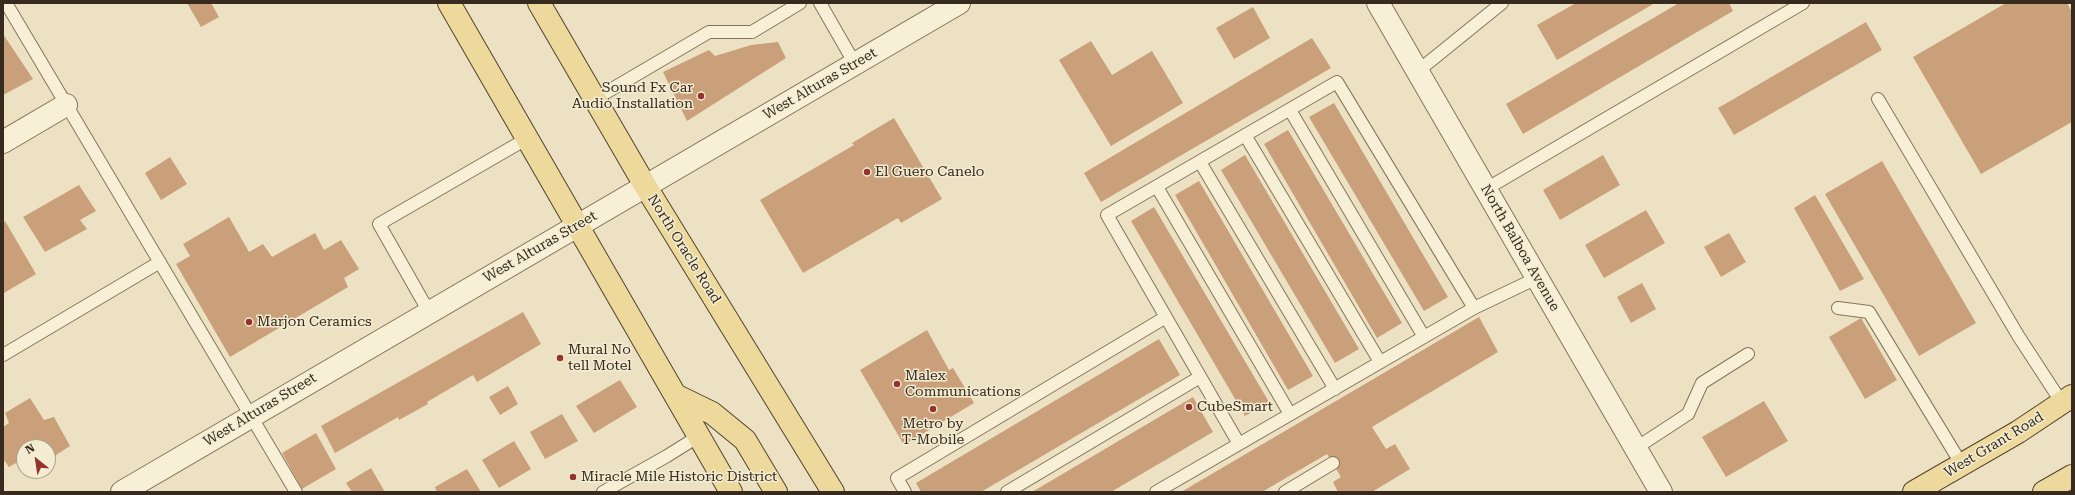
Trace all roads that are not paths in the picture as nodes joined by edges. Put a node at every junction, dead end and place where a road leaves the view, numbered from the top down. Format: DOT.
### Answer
graph roads {
  1 [pos="6,3"];
  2 [pos="449,3"];
  3 [pos="539,3"];
  4 [pos="800,3"];
  5 [pos="820,3"];
  6 [pos="959,3"];
  7 [pos="1378,3"];
  8 [pos="1502,3"];
  9 [pos="1803,3"];
  10 [pos="855,64"];
  11 [pos="1418,71"];
  12 [pos="595,99"];
  13 [pos="1878,99"];
  14 [pos="66,105"];
  15 [pos="1290,110"];
  16 [pos="1245,136"];
  17 [pos="528,138"];
  18 [pos="3,142"];
  19 [pos="1200,162"];
  20 [pos="1157,186"];
  21 [pos="646,187"];
  22 [pos="1486,189"];
  23 [pos="578,224"];
  24 [pos="160,262"];
  25 [pos="1537,278"];
  26 [pos="1474,308"];
  27 [pos="1838,308"];
  28 [pos="429,312"];
  29 [pos="1166,318"];
  30 [pos="1424,337"];
  31 [pos="1748,354"];
  32 [pos="3,355"];
  33 [pos="1380,362"];
  34 [pos="1200,378"];
  35 [pos="1335,389"];
  36 [pos="675,395"];
  37 [pos="2067,400"];
  38 [pos="1290,414"];
  39 [pos="252,416"];
  40 [pos="699,436"];
  41 [pos="1239,444"];
  42 [pos="1636,448"];
  43 [pos="1334,464"];
  44 [pos="1962,465"];
  45 [pos="2072,476"];
  46 [pos="122,492"];
  47 [pos="296,492"];
  48 [pos="603,492"];
  49 [pos="731,492"];
  50 [pos="776,492"];
  51 [pos="833,492"];
  52 [pos="906,492"];
  53 [pos="1007,492"];
  54 [pos="1156,492"];
  55 [pos="1285,492"];
  56 [pos="1661,492"];
  57 [pos="1914,492"];
  58 [pos="2044,492"];
  1 -- 14 [label="lane"];
  2 -- 17 [label="main road"];
  3 -- 12 [label="main road, North Oracle Road"];
  4 -- 12 [label="lane"];
  5 -- 10 [label="lane"];
  6 -- 10 [label="street, West Alturas Street"];
  7 -- 11 [label="street, North Balboa Avenue"];
  8 -- 11 [label="lane"];
  9 -- 22 [label="lane"];
  10 -- 21 [label="street, West Alturas Street"];
  11 -- 22 [label="street, North Balboa Avenue"];
  12 -- 21 [label="main road, North Oracle Road"];
  13 -- 37 [label="lane"];
  14 -- 18 [label="street"];
  14 -- 24 [label="lane"];
  15 -- 16 [label="lane"];
  15 -- 26 [label="lane"];
  15 -- 30 [label="lane"];
  16 -- 19 [label="lane"];
  16 -- 33 [label="lane"];
  17 -- 23 [label="main road"];
  17 -- 28 [label="lane"];
  19 -- 20 [label="lane"];
  19 -- 35 [label="lane"];
  20 -- 29 [label="lane"];
  20 -- 38 [label="lane"];
  21 -- 23 [label="street, West Alturas Street"];
  21 -- 51 [label="main road, North Oracle Road"];
  22 -- 25 [label="street, North Balboa Avenue"];
  23 -- 28 [label="street, West Alturas Street"];
  23 -- 36 [label="main road"];
  24 -- 32 [label="lane"];
  24 -- 39 [label="lane"];
  25 -- 26 [label="lane"];
  25 -- 42 [label="street, North Balboa Avenue"];
  26 -- 30 [label="lane"];
  27 -- 44 [label="lane"];
  28 -- 39 [label="street, West Alturas Street"];
  29 -- 34 [label="lane"];
  29 -- 52 [label="lane"];
  30 -- 33 [label="lane"];
  31 -- 42 [label="lane"];
  33 -- 35 [label="lane"];
  34 -- 41 [label="lane"];
  34 -- 53 [label="lane"];
  35 -- 38 [label="lane"];
  36 -- 40 [label="main road"];
  36 -- 50 [label="main road"];
  37 -- 44 [label="main road, West Grant Road"];
  38 -- 41 [label="lane"];
  39 -- 46 [label="street, West Alturas Street"];
  39 -- 47 [label="lane"];
  40 -- 48 [label="lane"];
  40 -- 49 [label="main road"];
  41 -- 54 [label="lane"];
  42 -- 56 [label="street, North Balboa Avenue"];
  43 -- 55 [label="lane"];
  44 -- 57 [label="main road, West Grant Road"];
  45 -- 58 [label="main road"];
}
